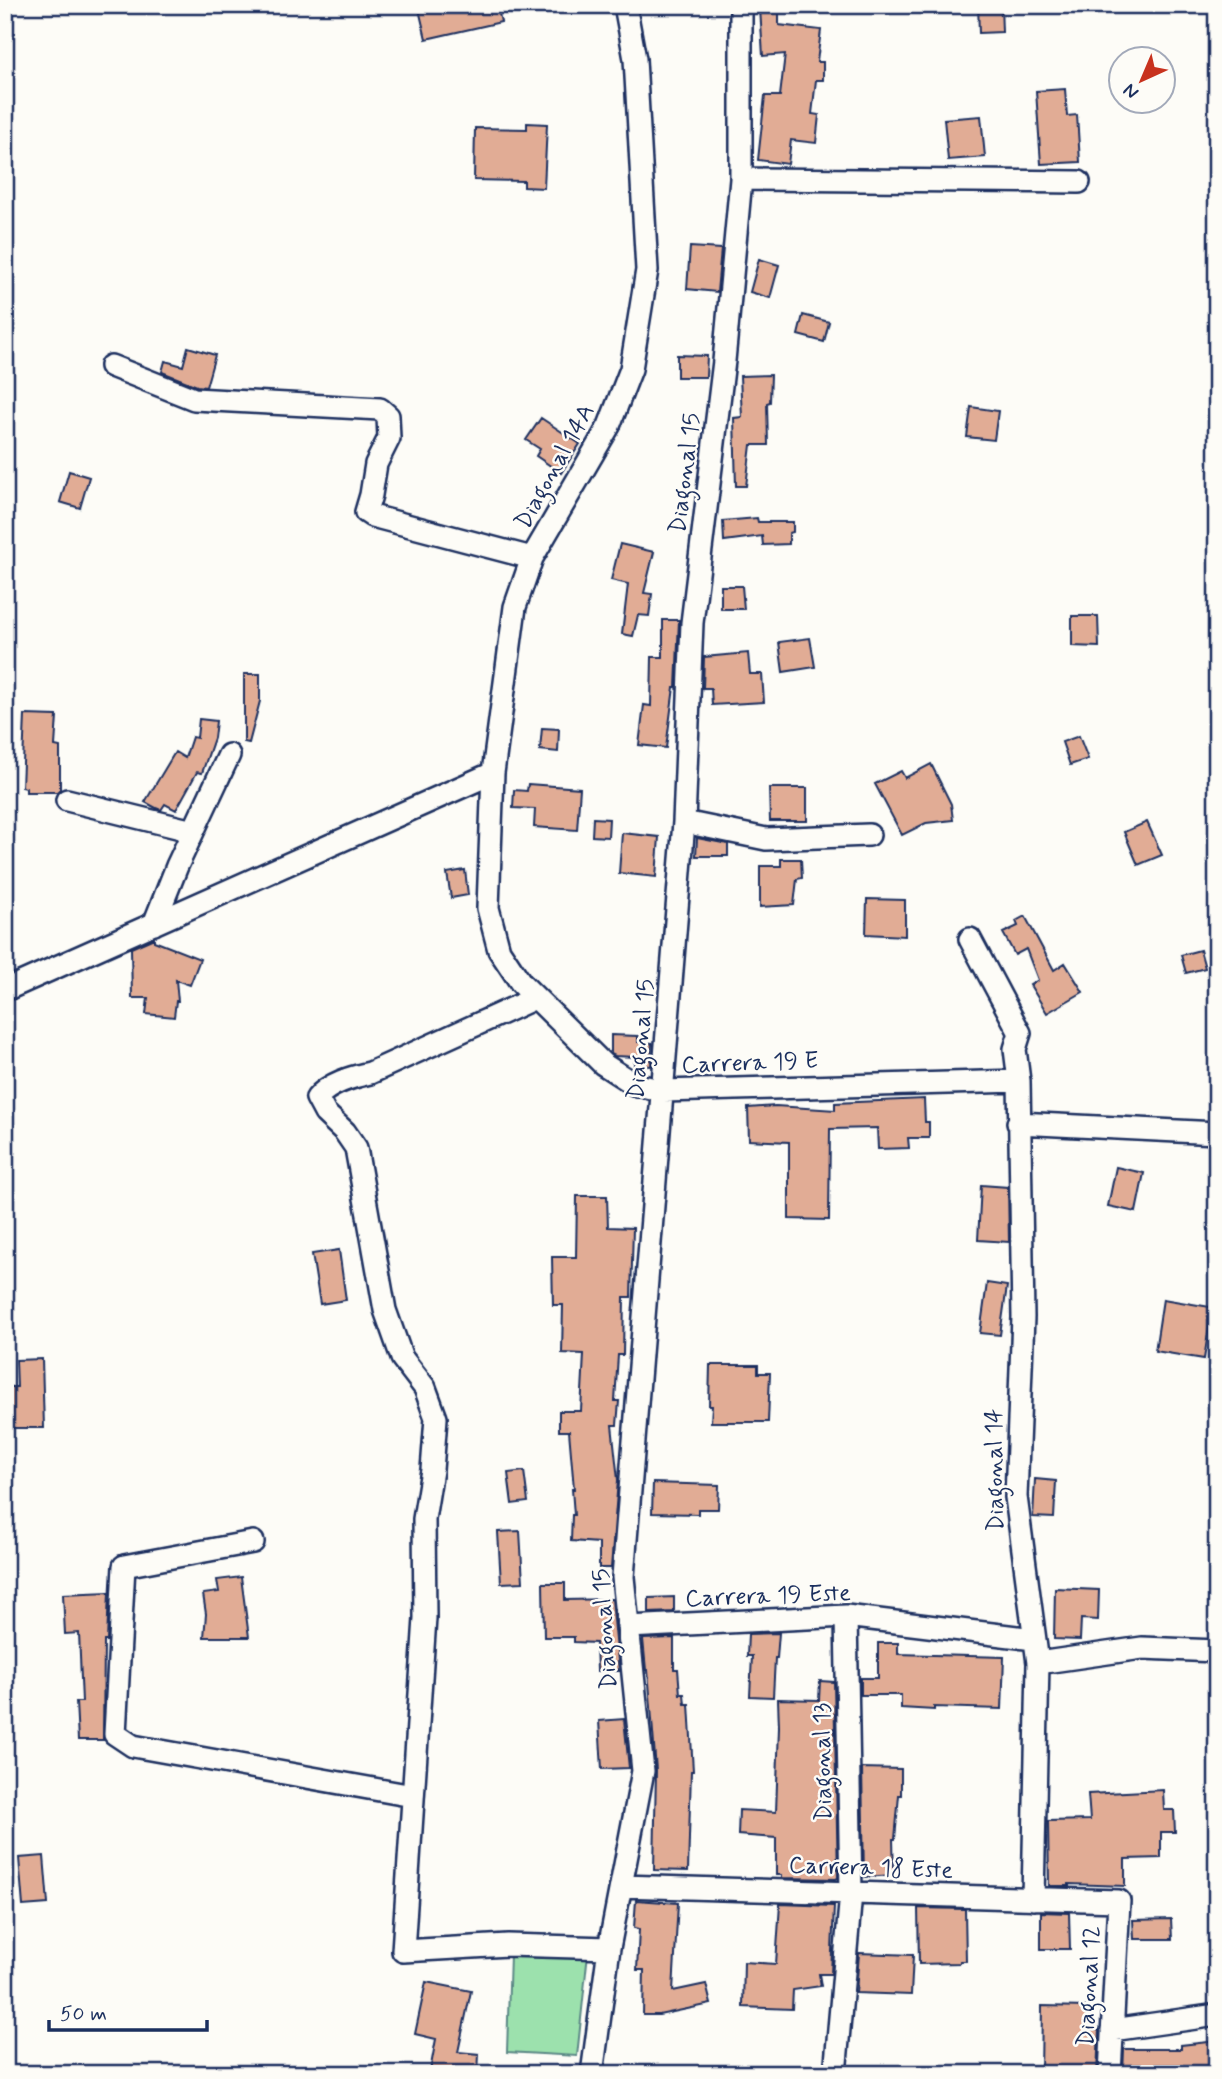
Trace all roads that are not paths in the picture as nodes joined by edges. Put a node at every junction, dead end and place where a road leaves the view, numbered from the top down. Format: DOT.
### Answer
graph roads {
  1 [pos="625,5"];
  2 [pos="741,5"];
  3 [pos="741,179"];
  4 [pos="1079,182"];
  5 [pos="111,366"];
  6 [pos="532,558"];
  7 [pos="229,755"];
  8 [pos="493,773"];
  9 [pos="67,800"];
  10 [pos="684,822"];
  11 [pos="193,831"];
  12 [pos="869,835"];
  13 [pos="154,924"];
  14 [pos="970,939"];
  15 [pos="499,950"];
  16 [pos="5,990"];
  17 [pos="536,998"];
  18 [pos="1019,1081"];
  19 [pos="663,1091"];
  20 [pos="1018,1124"];
  21 [pos="1217,1133"];
  22 [pos="253,1542"];
  23 [pos="846,1616"];
  24 [pos="628,1628"];
  25 [pos="1034,1639"];
  26 [pos="1217,1651"];
  27 [pos="1038,1662"];
  28 [pos="414,1796"];
  29 [pos="621,1886"];
  30 [pos="851,1893"];
  31 [pos="1033,1899"];
  32 [pos="1119,1901"];
  33 [pos="609,1948"];
  34 [pos="1217,2015"];
  35 [pos="1112,2030"];
  36 [pos="592,2074"];
  37 [pos="835,2074"];
  38 [pos="1110,2074"];
  1 -- 6 [label="street, Diagonal 14A"];
  2 -- 3 [label="street, Diagonal 15"];
  3 -- 4 [label="street"];
  3 -- 10 [label="street, Diagonal 15"];
  5 -- 6 [label="street"];
  6 -- 8 [label="street, Diagonal 14A"];
  7 -- 11 [label="street"];
  8 -- 13 [label="street"];
  8 -- 15 [label="street, Diagonal 14A"];
  9 -- 11 [label="street"];
  10 -- 12 [label="street"];
  10 -- 19 [label="street, Diagonal 15"];
  11 -- 13 [label="street"];
  13 -- 16 [label="street"];
  14 -- 18 [label="street, Diagonal 14"];
  15 -- 17 [label="street, Carrera 19 E"];
  17 -- 19 [label="street, Carrera 19 E"];
  17 -- 28 [label="street"];
  18 -- 19 [label="street, Carrera 19 E"];
  18 -- 20 [label="street, Diagonal 14"];
  19 -- 24 [label="street, Diagonal 15"];
  20 -- 21 [label="street"];
  20 -- 25 [label="street, Diagonal 14"];
  22 -- 28 [label="street"];
  23 -- 24 [label="street, Carrera 19 Este"];
  23 -- 25 [label="street, Carrera 19 Este"];
  23 -- 30 [label="street, Diagonal 13"];
  24 -- 29 [label="street, Diagonal 15"];
  25 -- 27 [label="street, Diagonal 14"];
  26 -- 27 [label="street"];
  27 -- 31 [label="street, Diagonal 14"];
  28 -- 33 [label="street"];
  29 -- 30 [label="street, Carrera 18 Este"];
  29 -- 33 [label="street, Diagonal 15"];
  30 -- 31 [label="street, Carrera 18 Este"];
  30 -- 37 [label="street, Diagonal 13"];
  31 -- 32 [label="street, Carrera 18 Este"];
  32 -- 35 [label="street, Diagonal 12"];
  33 -- 36 [label="street, Diagonal 15"];
  34 -- 35 [label="street"];
  35 -- 38 [label="street, Diagonal 12"];
}
